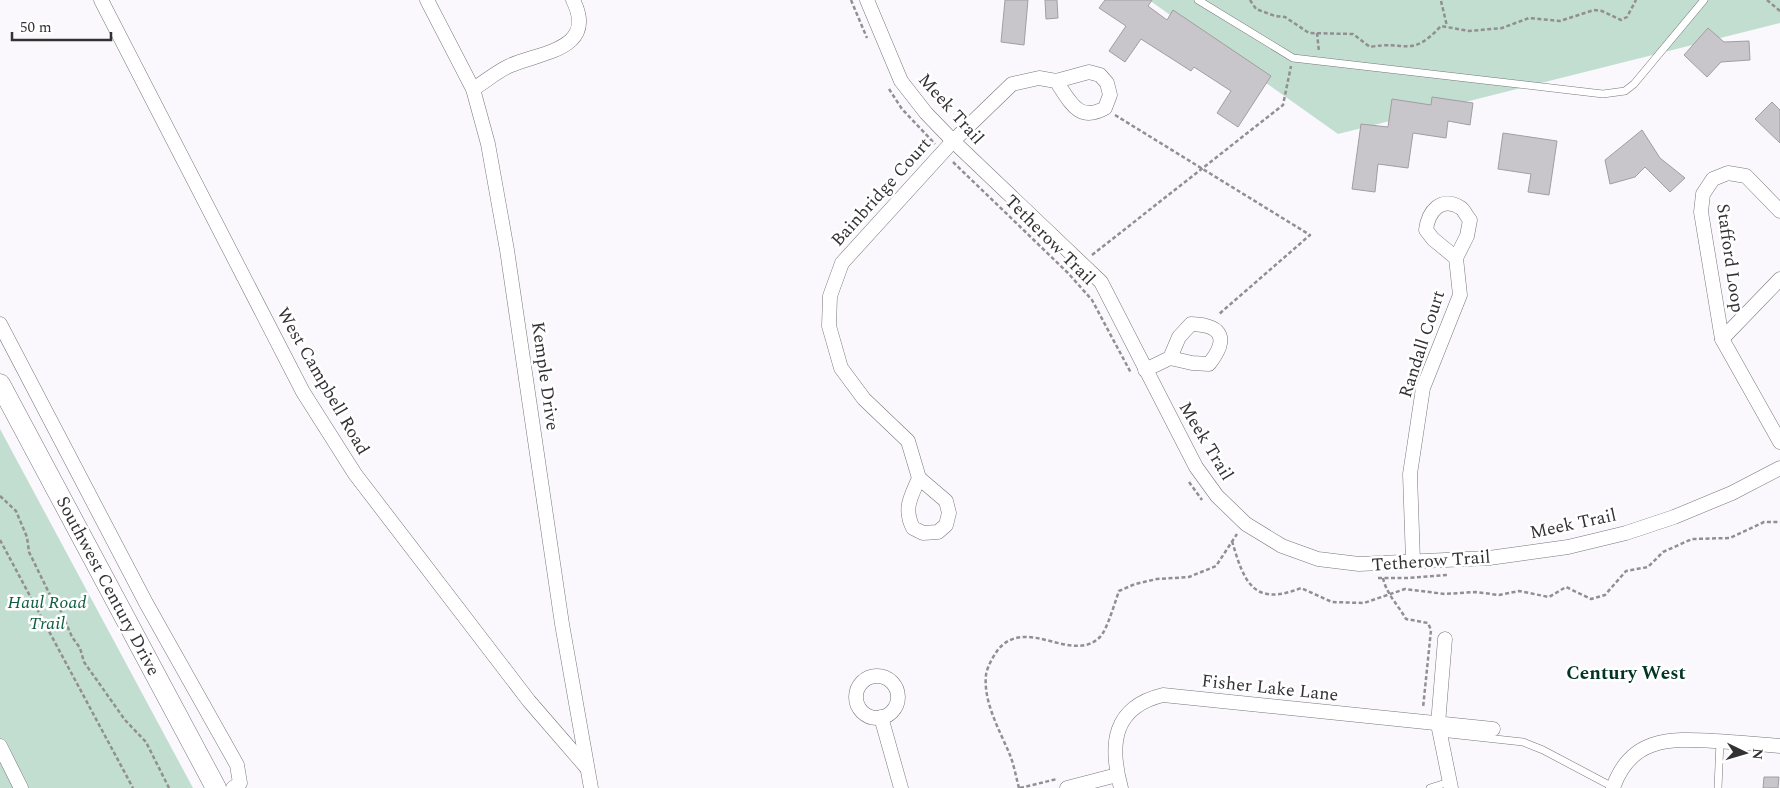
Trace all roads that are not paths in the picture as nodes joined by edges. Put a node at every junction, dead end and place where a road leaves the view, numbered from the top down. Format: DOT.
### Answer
graph roads {
  1 [pos="102,0"];
  2 [pos="427,0"];
  3 [pos="573,0"];
  4 [pos="1198,0"];
  5 [pos="1704,0"];
  6 [pos="870,1"];
  7 [pos="1056,82"];
  8 [pos="473,89"];
  9 [pos="953,141"];
  10 [pos="1780,211"];
  11 [pos="1456,258"];
  12 [pos="1780,280"];
  13 [pos="0,324"];
  14 [pos="1722,339"];
  15 [pos="1170,358"];
  16 [pos="1139,374"];
  17 [pos="0,384"];
  18 [pos="1780,442"];
  19 [pos="1780,468"];
  20 [pos="919,478"];
  21 [pos="1413,561"];
  22 [pos="1445,639"];
  23 [pos="881,717"];
  24 [pos="1493,728"];
  25 [pos="1438,729"];
  26 [pos="1720,741"];
  27 [pos="0,746"];
  28 [pos="1780,746"];
  29 [pos="587,768"];
  30 [pos="1119,782"];
  31 [pos="1450,785"];
  32 [pos="21,788"];
  33 [pos="216,788"];
  34 [pos="233,788"];
  35 [pos="591,788"];
  36 [pos="900,788"];
  37 [pos="1067,788"];
  38 [pos="1430,788"];
  39 [pos="1613,788"];
  40 [pos="1718,788"];
  1 -- 29 [label="street, West Campbell Road"];
  2 -- 8 [label="street, Kemple Drive"];
  3 -- 8 [label="street"];
  4 -- 5 [label="lane"];
  6 -- 9 [label="street, Meek Trail"];
  7 -- 7 [label="street"];
  7 -- 9 [label="street, Bainbridge Court"];
  8 -- 29 [label="street, Kemple Drive"];
  9 -- 16 [label="street, Meek Trail"];
  9 -- 20 [label="street, Bainbridge Court"];
  10 -- 14 [label="street, Stafford Loop"];
  11 -- 21 [label="street, Randall Court"];
  12 -- 14 [label="street, Stafford Loop"];
  13 -- 34 [label="street"];
  14 -- 18 [label="street, Stafford Loop"];
  15 -- 15 [label="street"];
  15 -- 16 [label="street"];
  16 -- 21 [label="street, Meek Trail"];
  17 -- 33 [label="main road, Southwest Century Drive"];
  19 -- 21 [label="street, Meek Trail"];
  22 -- 25 [label="street"];
  23 -- 36 [label="street"];
  24 -- 25 [label="street, Fisher Lake Lane"];
  25 -- 30 [label="street, Fisher Lake Lane"];
  25 -- 31 [label="street"];
  25 -- 39 [label="lane, Fisher Lake Lane"];
  26 -- 28 [label="street"];
  26 -- 39 [label="street"];
  26 -- 40 [label="lane"];
  27 -- 32 [label="street"];
  29 -- 35 [label="street, Kemple Drive"];
  30 -- 37 [label="street"];
  31 -- 38 [label="lane"];
}
